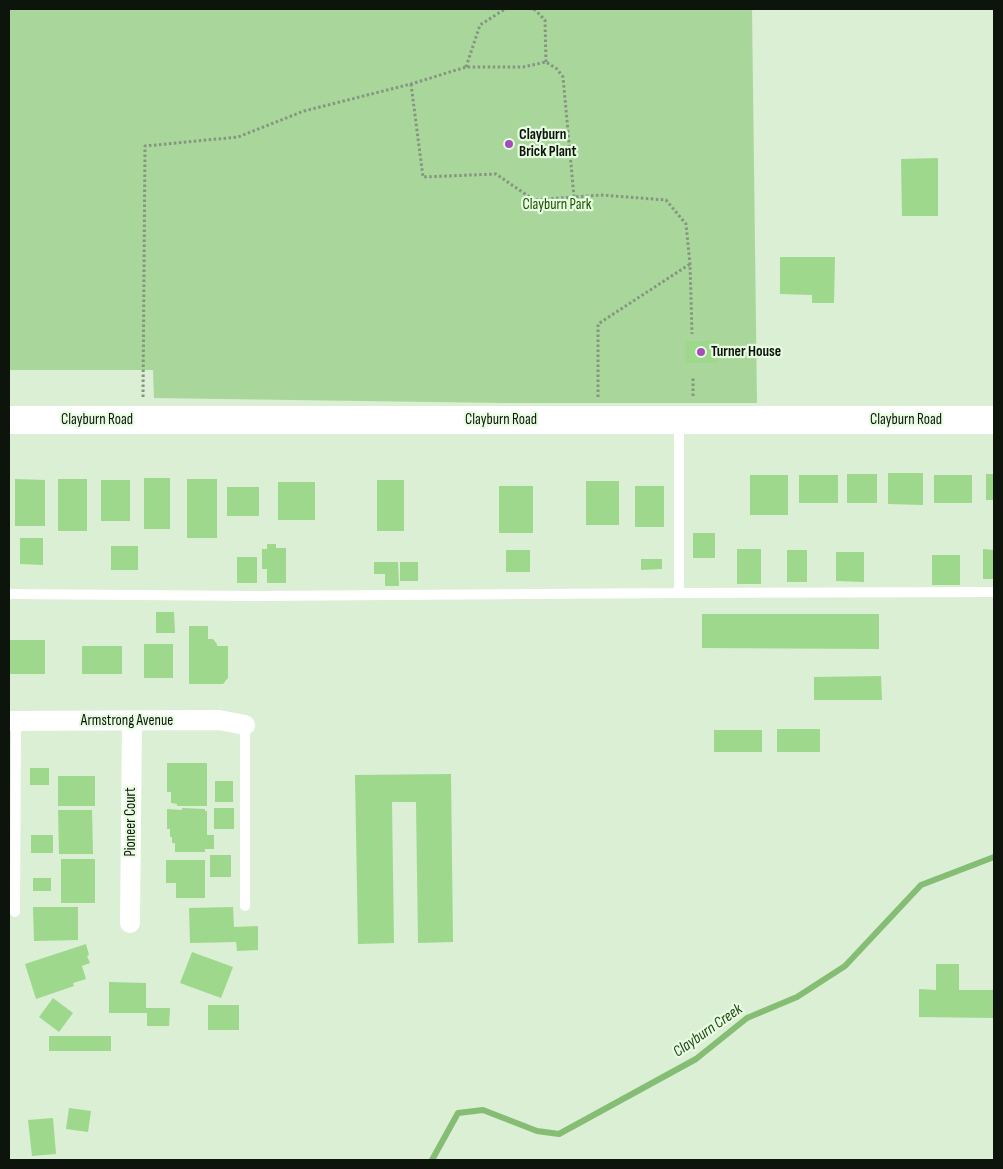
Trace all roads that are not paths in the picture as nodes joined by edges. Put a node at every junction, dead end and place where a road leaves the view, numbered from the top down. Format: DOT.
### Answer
graph roads {
  1 [pos="9,420"];
  2 [pos="679,420"];
  3 [pos="994,420"];
  4 [pos="994,592"];
  5 [pos="680,593"];
  6 [pos="9,594"];
  7 [pos="132,721"];
  8 [pos="12,722"];
  9 [pos="245,725"];
  10 [pos="245,906"];
  11 [pos="15,912"];
  12 [pos="130,923"];
  1 -- 2 [label="street, Clayburn Road"];
  2 -- 3 [label="street, Clayburn Road"];
  2 -- 5 [label="lane"];
  4 -- 5 [label="lane"];
  5 -- 6 [label="lane"];
  7 -- 8 [label="street, Armstrong Avenue"];
  7 -- 9 [label="street, Armstrong Avenue"];
  7 -- 12 [label="street, Pioneer Court"];
  8 -- 11 [label="lane"];
  9 -- 10 [label="lane"];
}
